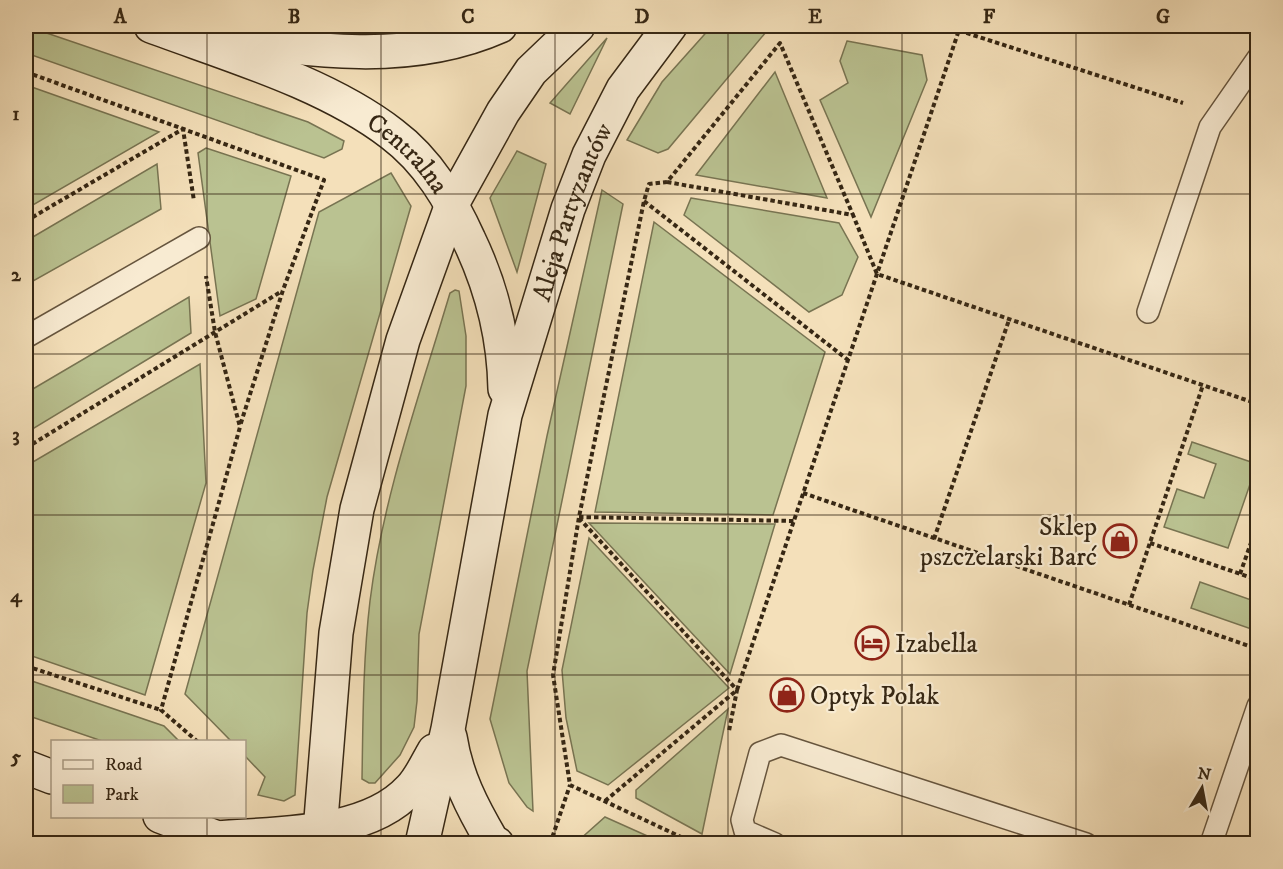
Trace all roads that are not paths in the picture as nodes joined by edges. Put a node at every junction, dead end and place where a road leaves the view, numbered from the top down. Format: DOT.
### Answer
graph roads {
  1 [pos="152,26"];
  2 [pos="500,26"];
  3 [pos="578,26"];
  4 [pos="670,26"];
  5 [pos="1257,58"];
  6 [pos="452,204"];
  7 [pos="199,238"];
  8 [pos="1148,312"];
  9 [pos="26,337"];
  10 [pos="505,415"];
  11 [pos="1257,706"];
  12 [pos="448,729"];
  13 [pos="26,767"];
  14 [pos="51,777"];
  15 [pos="165,818"];
  16 [pos="320,836"];
  17 [pos="226,841"];
  18 [pos="422,843"];
  19 [pos="497,843"];
  20 [pos="775,843"];
  21 [pos="1086,843"];
  22 [pos="1211,843"];
  1 -- 2 [label="main road"];
  1 -- 6 [label="main road, Centralna"];
  3 -- 6 [label="main road"];
  4 -- 10 [label="main road, Aleja Partyzantów"];
  5 -- 8 [label="lane"];
  6 -- 10 [label="main road, Centralna"];
  6 -- 16 [label="main road"];
  7 -- 9 [label="lane"];
  10 -- 12 [label="main road"];
  11 -- 22 [label="lane"];
  12 -- 16 [label="main road"];
  12 -- 18 [label="main road"];
  12 -- 19 [label="main road"];
  13 -- 14 [label="main road"];
  15 -- 17 [label="main road"];
  16 -- 17 [label="main road"];
  20 -- 21 [label="lane"];
}
